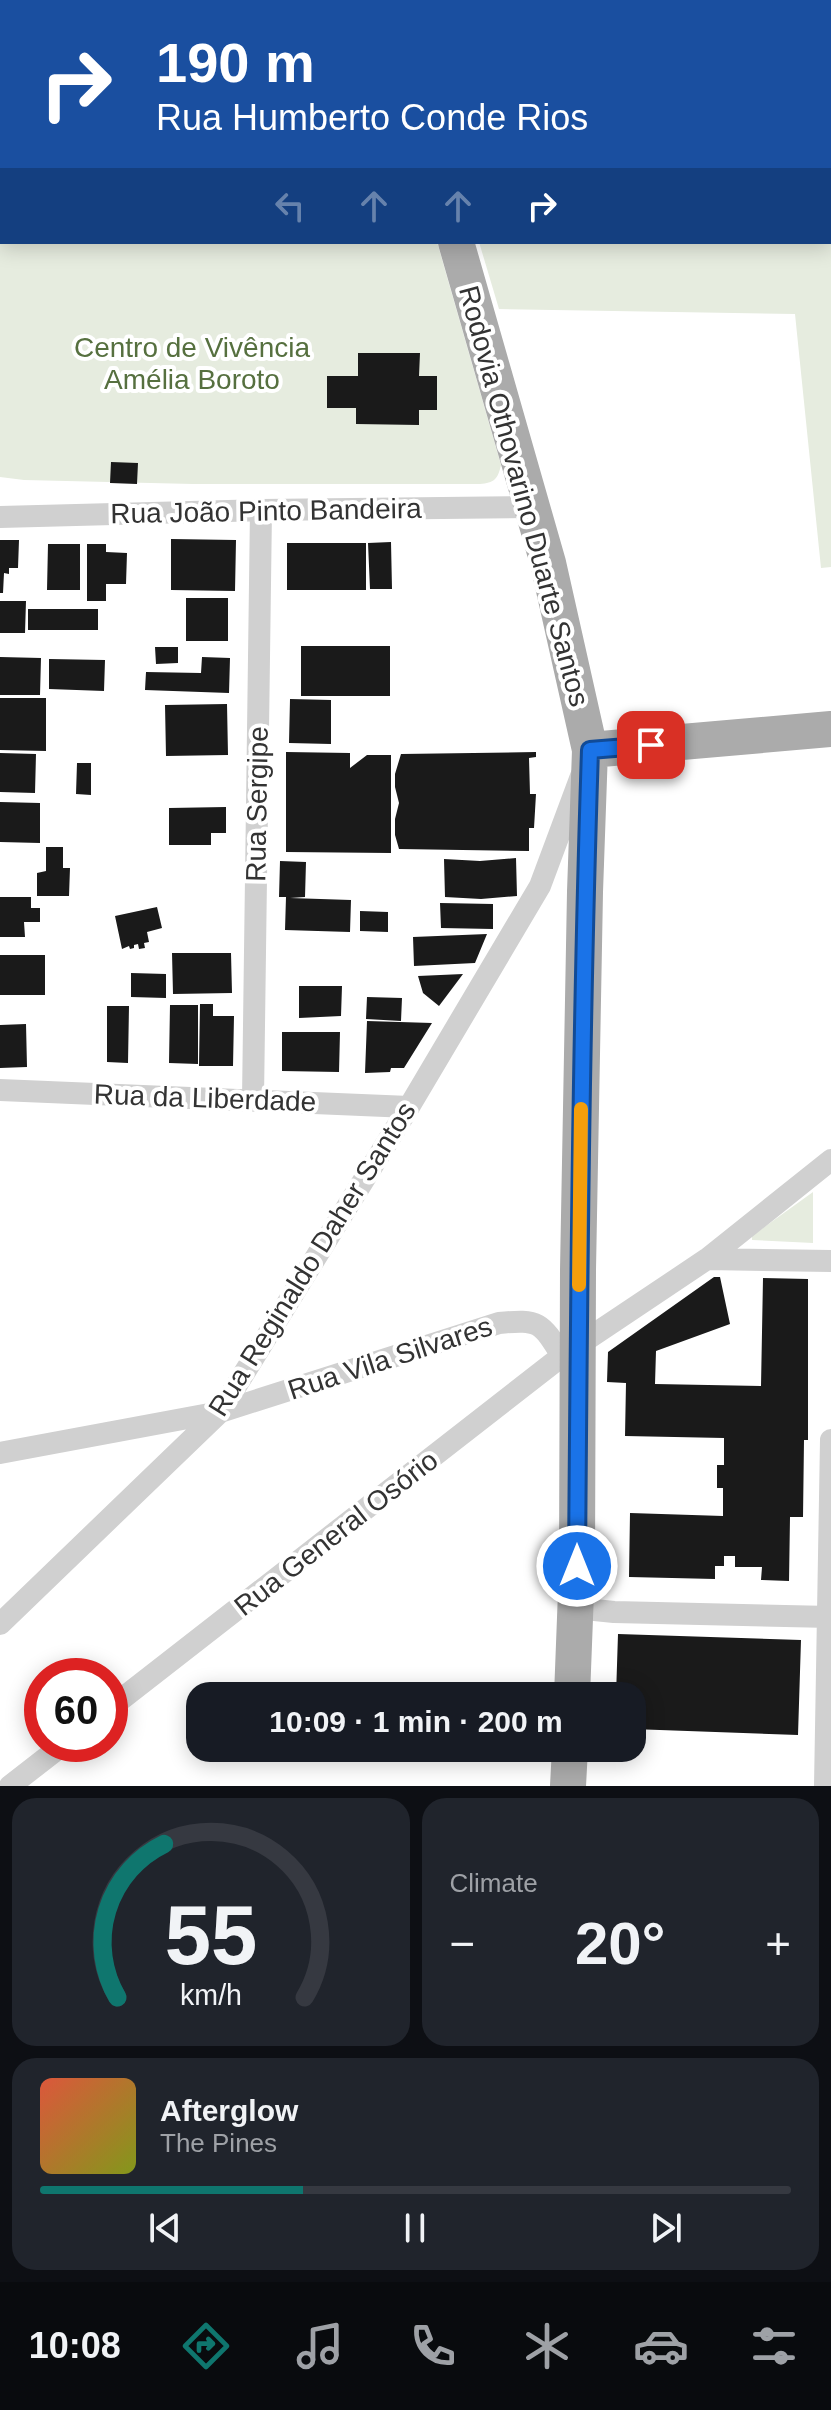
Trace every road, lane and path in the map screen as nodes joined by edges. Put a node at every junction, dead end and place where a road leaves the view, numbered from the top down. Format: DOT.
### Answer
graph roads {
  1 [pos="457,244"];
  2 [pos="532,507"];
  3 [pos="261,510"];
  4 [pos="0,517"];
  5 [pos="831,729"];
  6 [pos="590,750"];
  7 [pos="540,886"];
  8 [pos="585,892"];
  9 [pos="0,1090"];
  10 [pos="253,1099"];
  11 [pos="409,1107"];
  12 [pos="831,1160"];
  13 [pos="707,1259"];
  14 [pos="831,1261"];
  15 [pos="570,1350"];
  16 [pos="220,1412"];
  17 [pos="831,1440"];
  18 [pos="0,1453"];
  19 [pos="575,1608"];
  20 [pos="830,1617"];
  21 [pos="0,1624"];
  22 [pos="572,1682"];
  23 [pos="128,1694"];
  24 [pos="41,1762"];
  25 [pos="569,1762"];
  26 [pos="10,1786"];
  27 [pos="568,1786"];
  28 [pos="825,1786"];
  1 -- 2 [label="main road, Rodovia Othovarino Duarte Santos"];
  2 -- 3 [label="street, Rua João Pinto Bandeira"];
  2 -- 6 [label="main road, Rodovia Othovarino Duarte Santos"];
  3 -- 4 [label="street, Rua João Pinto Bandeira"];
  3 -- 10 [label="street, Rua Sergipe"];
  5 -- 6 [label="main road"];
  6 -- 7 [label="street, Rua Reginaldo Daher Santos"];
  6 -- 8 [label="main road, Rodovia Othovarino Duarte Santos"];
  7 -- 8 [label="street"];
  7 -- 11 [label="street, Rua Reginaldo Daher Santos"];
  8 -- 15 [label="main road, Rodovia Othovarino Duarte Santos"];
  9 -- 10 [label="street, Rua da Liberdade"];
  10 -- 11 [label="street, Rua da Liberdade"];
  11 -- 16 [label="street, Rua Reginaldo Daher Santos"];
  12 -- 13 [label="street, Rua General Osório"];
  13 -- 14 [label="street"];
  13 -- 15 [label="street, Rua General Osório"];
  15 -- 16 [label="street, Rua Vila Silvares"];
  15 -- 19 [label="main road, Rodovia Othovarino Duarte Santos"];
  15 -- 23 [label="street, Rua General Osório"];
  16 -- 18 [label="street, Rua Vila Silvares"];
  16 -- 21 [label="street, Rua Reginaldo Daher Santos"];
  17 -- 20 [label="street"];
  19 -- 20 [label="street"];
  19 -- 22 [label="main road, Rodovia Othovarino Duarte Santos"];
  20 -- 28 [label="street"];
  24 -- 26 [label="street"];
  25 -- 27 [label="main road"];
}
